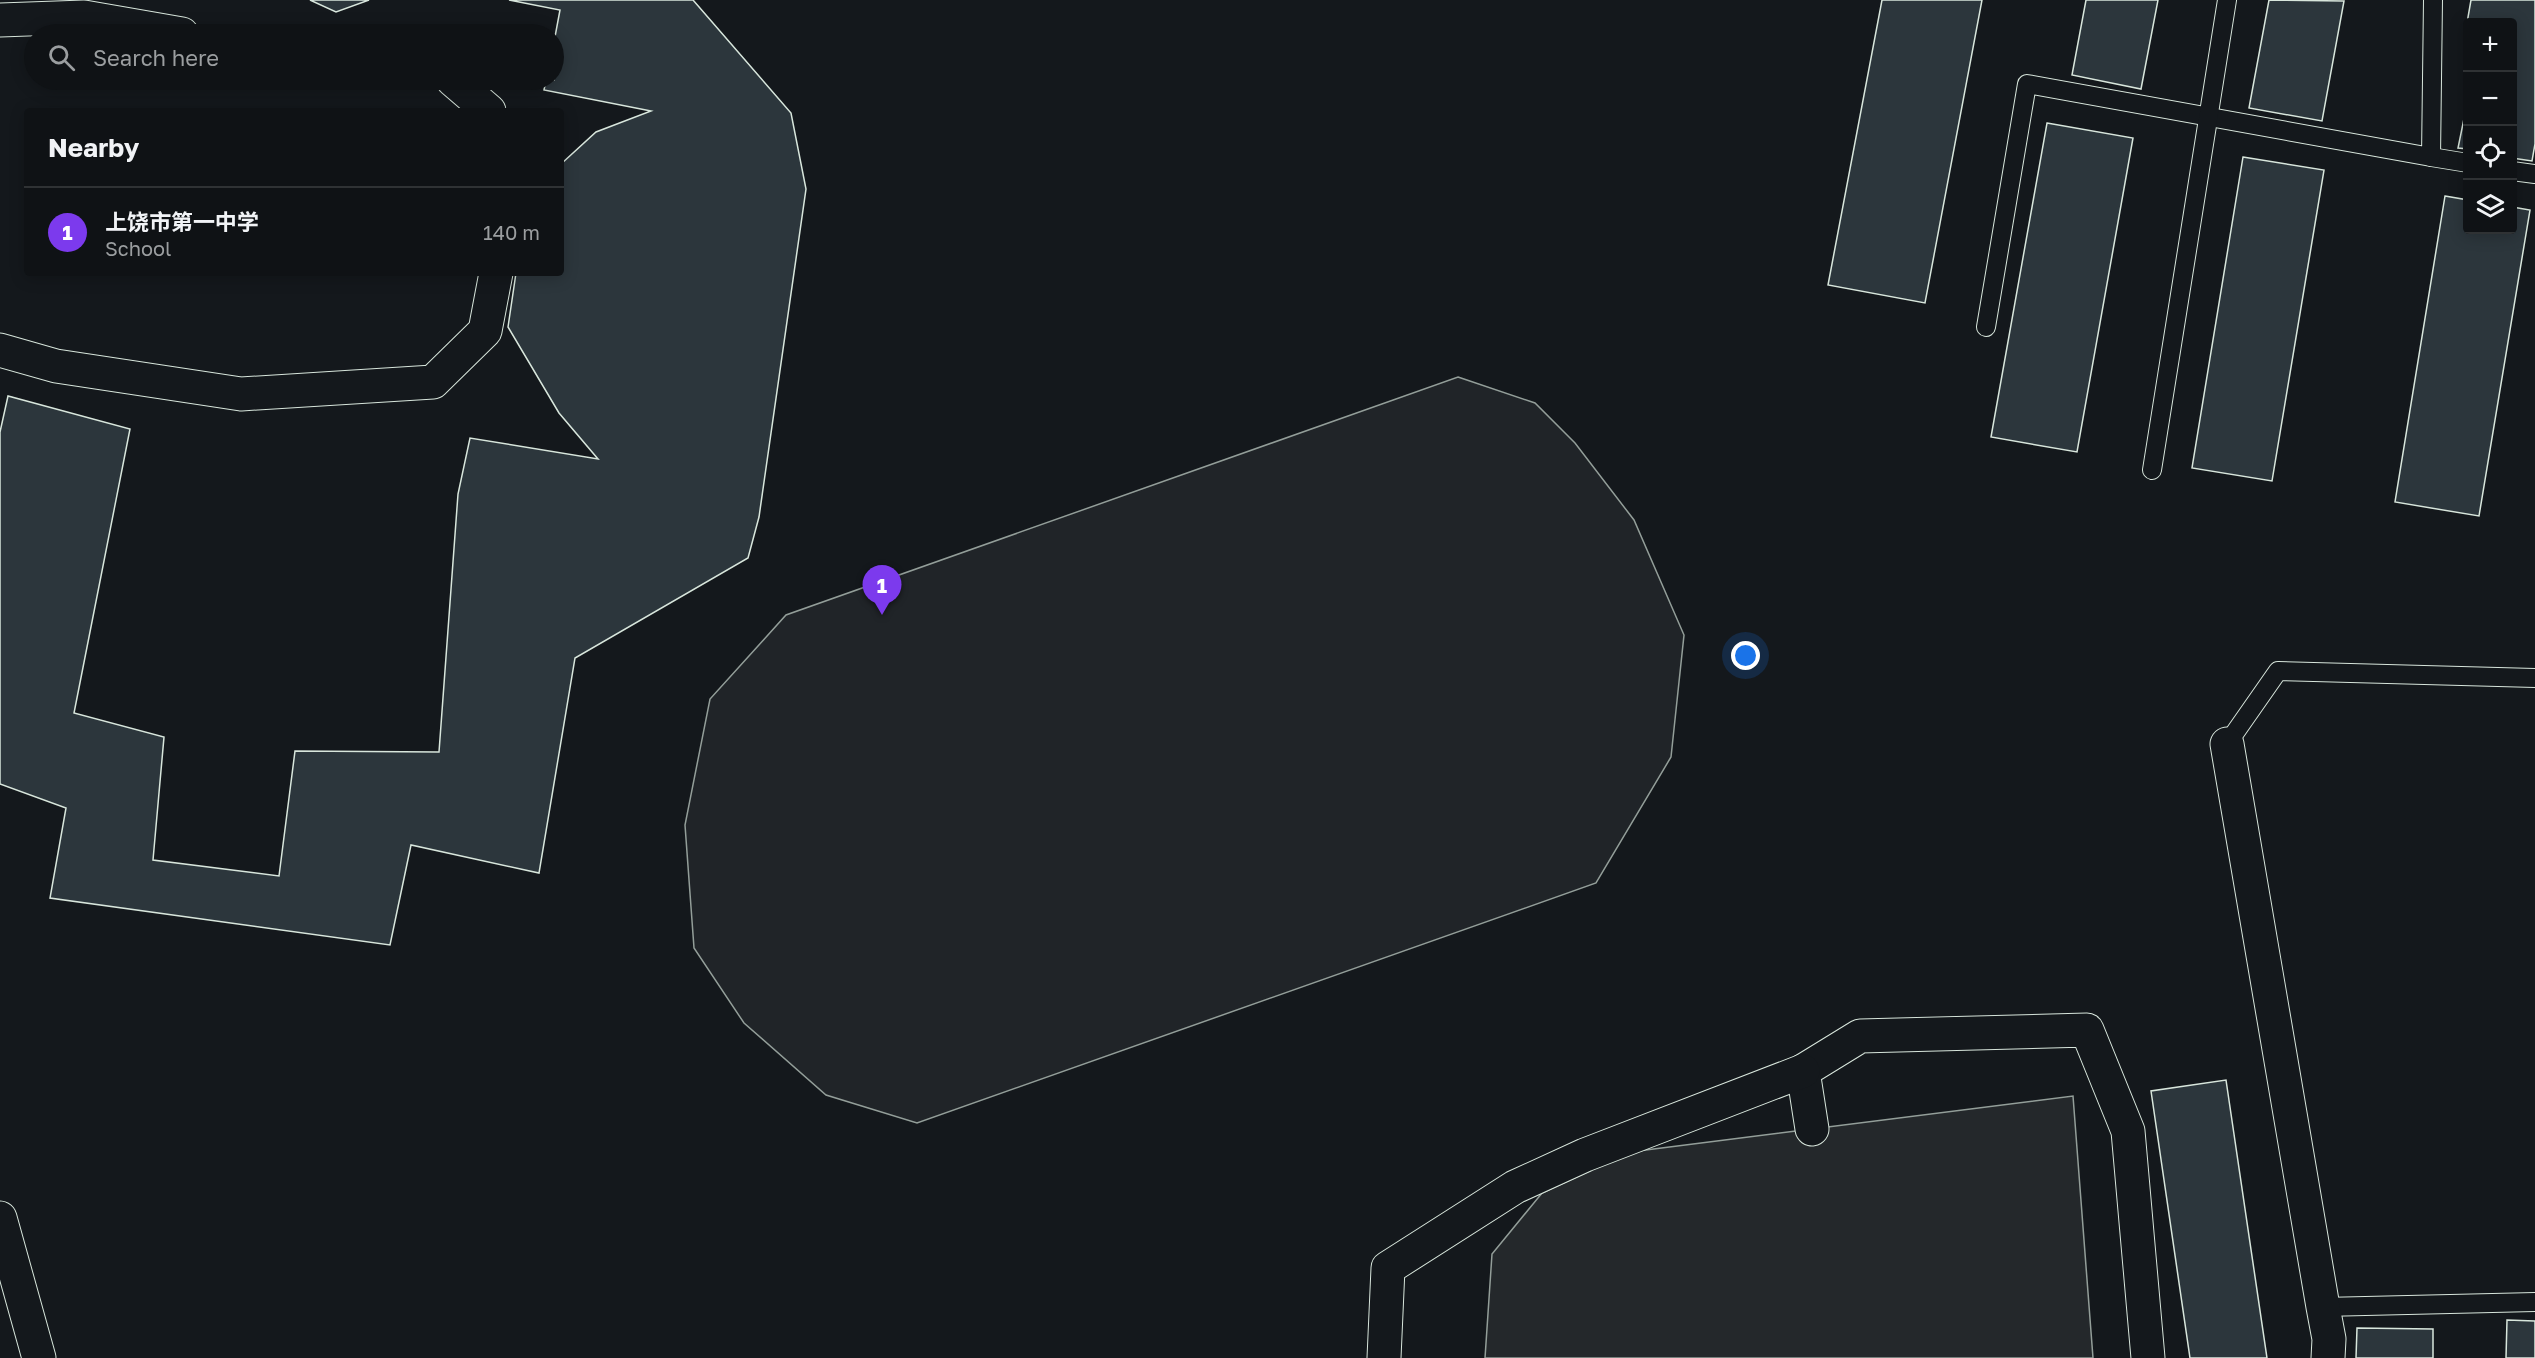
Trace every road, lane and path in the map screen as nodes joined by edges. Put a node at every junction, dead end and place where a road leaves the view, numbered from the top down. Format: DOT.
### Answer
graph roads {
  1 [pos="2227,0"];
  2 [pos="2433,0"];
  3 [pos="0,20"];
  4 [pos="124,24"];
  5 [pos="465,90"];
  6 [pos="486,108"];
  7 [pos="2208,118"];
  8 [pos="2430,157"];
  9 [pos="2463,162"];
  10 [pos="2517,172"];
  11 [pos="2535,174"];
  12 [pos="495,276"];
  13 [pos="1986,327"];
  14 [pos="0,350"];
  15 [pos="2152,470"];
  16 [pos="2535,678"];
  17 [pos="2227,744"];
  18 [pos="1803,1071"];
  19 [pos="1812,1129"];
  20 [pos="0,1218"];
  21 [pos="2535,1302"];
  22 [pos="2324,1307"];
  23 [pos="39,1358"];
  24 [pos="1384,1358"];
  25 [pos="2148,1358"];
  26 [pos="2328,1358"];
  1 -- 7 [label="lane"];
  2 -- 8 [label="lane"];
  3 -- 4 [label="street"];
  5 -- 6 [label="street"];
  7 -- 8 [label="lane"];
  7 -- 13 [label="lane"];
  7 -- 15 [label="lane"];
  8 -- 9 [label="lane"];
  10 -- 11 [label="lane"];
  12 -- 14 [label="street"];
  16 -- 17 [label="lane"];
  17 -- 22 [label="street"];
  18 -- 19 [label="street"];
  18 -- 24 [label="street"];
  18 -- 25 [label="street"];
  20 -- 23 [label="street"];
  21 -- 22 [label="lane"];
  22 -- 26 [label="street"];
}
